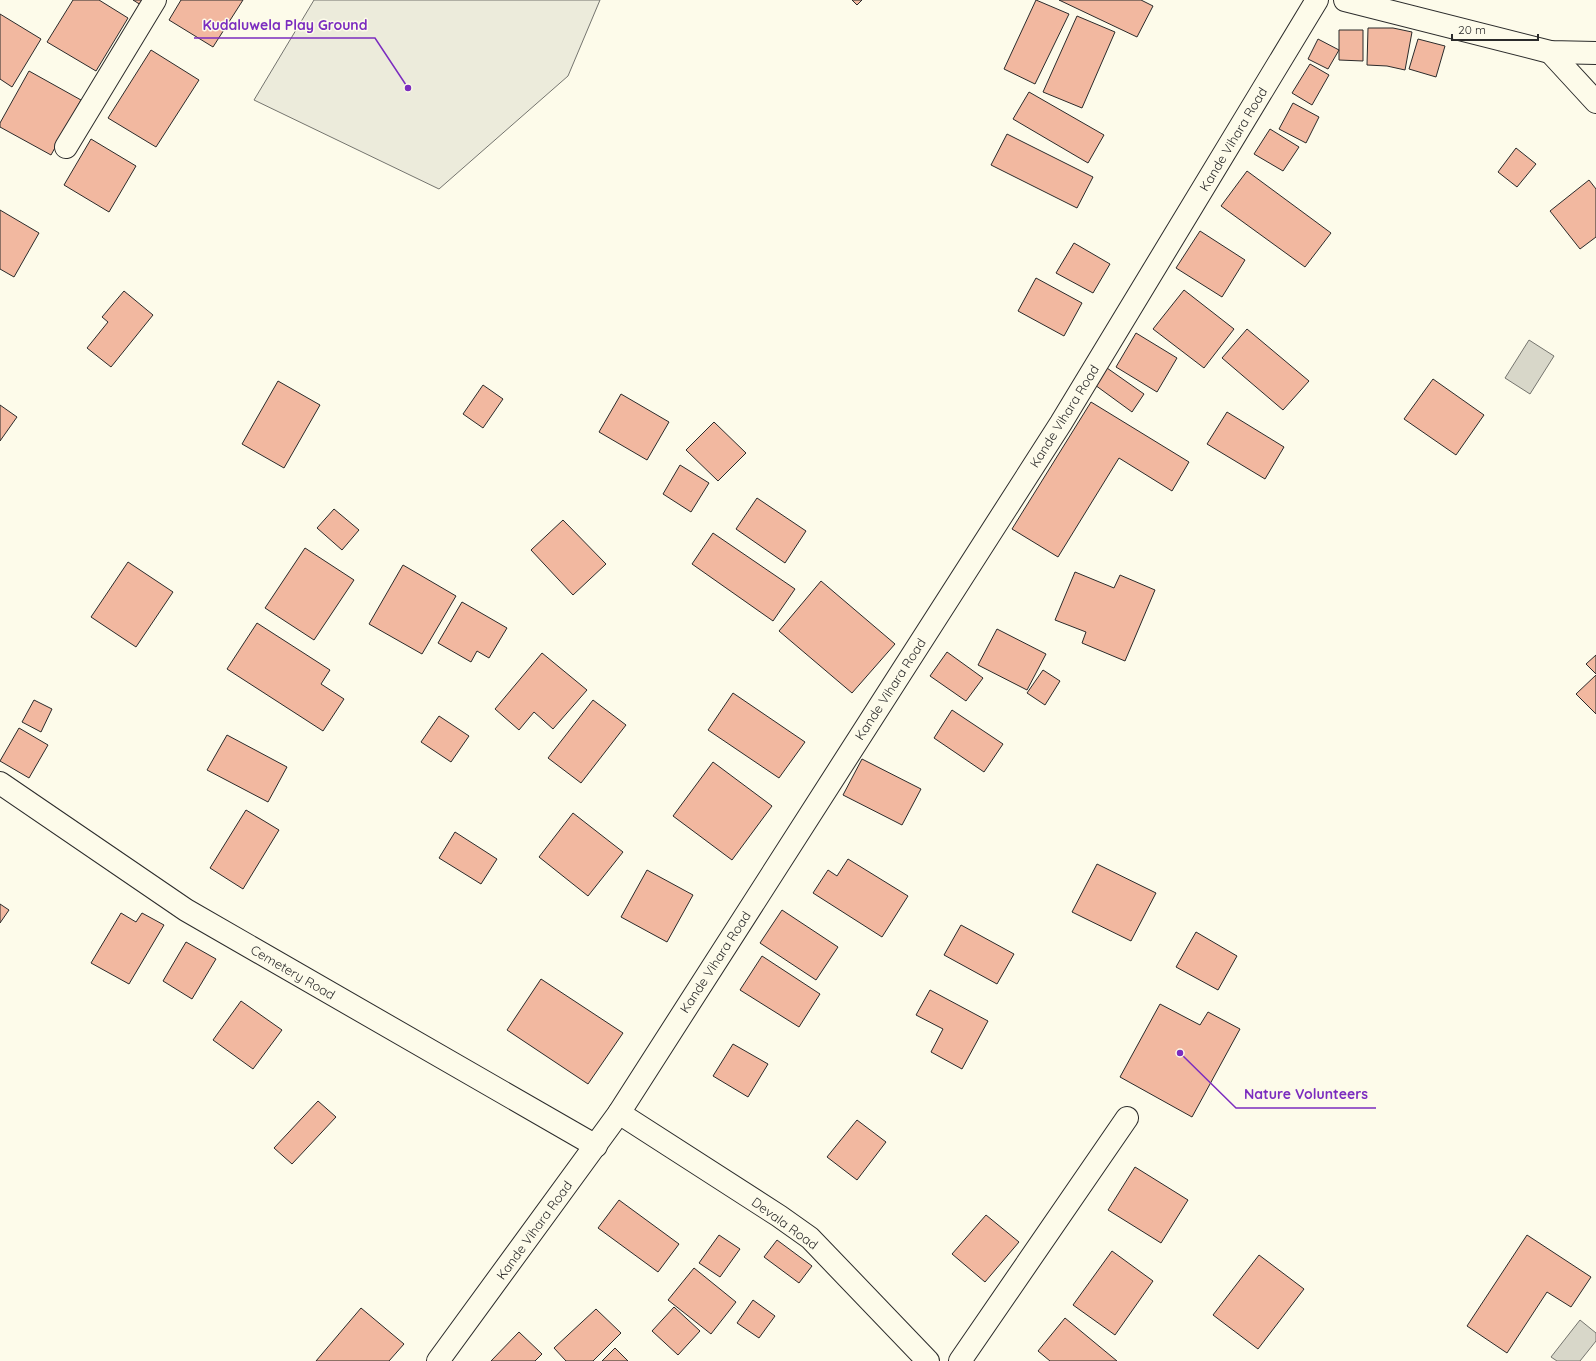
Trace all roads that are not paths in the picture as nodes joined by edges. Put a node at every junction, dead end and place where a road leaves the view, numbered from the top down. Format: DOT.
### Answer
graph roads {
  1 [pos="154,0"];
  2 [pos="1317,0"];
  3 [pos="1345,0"];
  4 [pos="1550,52"];
  5 [pos="1596,53"];
  6 [pos="1596,102"];
  7 [pos="66,147"];
  8 [pos="0,783"];
  9 [pos="619,1113"];
  10 [pos="1127,1118"];
  11 [pos="596,1146"];
  12 [pos="438,1361"];
  13 [pos="928,1361"];
  14 [pos="960,1361"];
  1 -- 7 [label="street"];
  2 -- 9 [label="street, Kande Vihara Road"];
  3 -- 4 [label="street"];
  4 -- 5 [label="street"];
  4 -- 6 [label="street"];
  8 -- 11 [label="street, Cemetery Road"];
  9 -- 11 [label="street, Kande Vihara Road"];
  9 -- 13 [label="street, Devala Road"];
  10 -- 14 [label="street"];
  11 -- 12 [label="street, Kande Vihara Road"];
}
